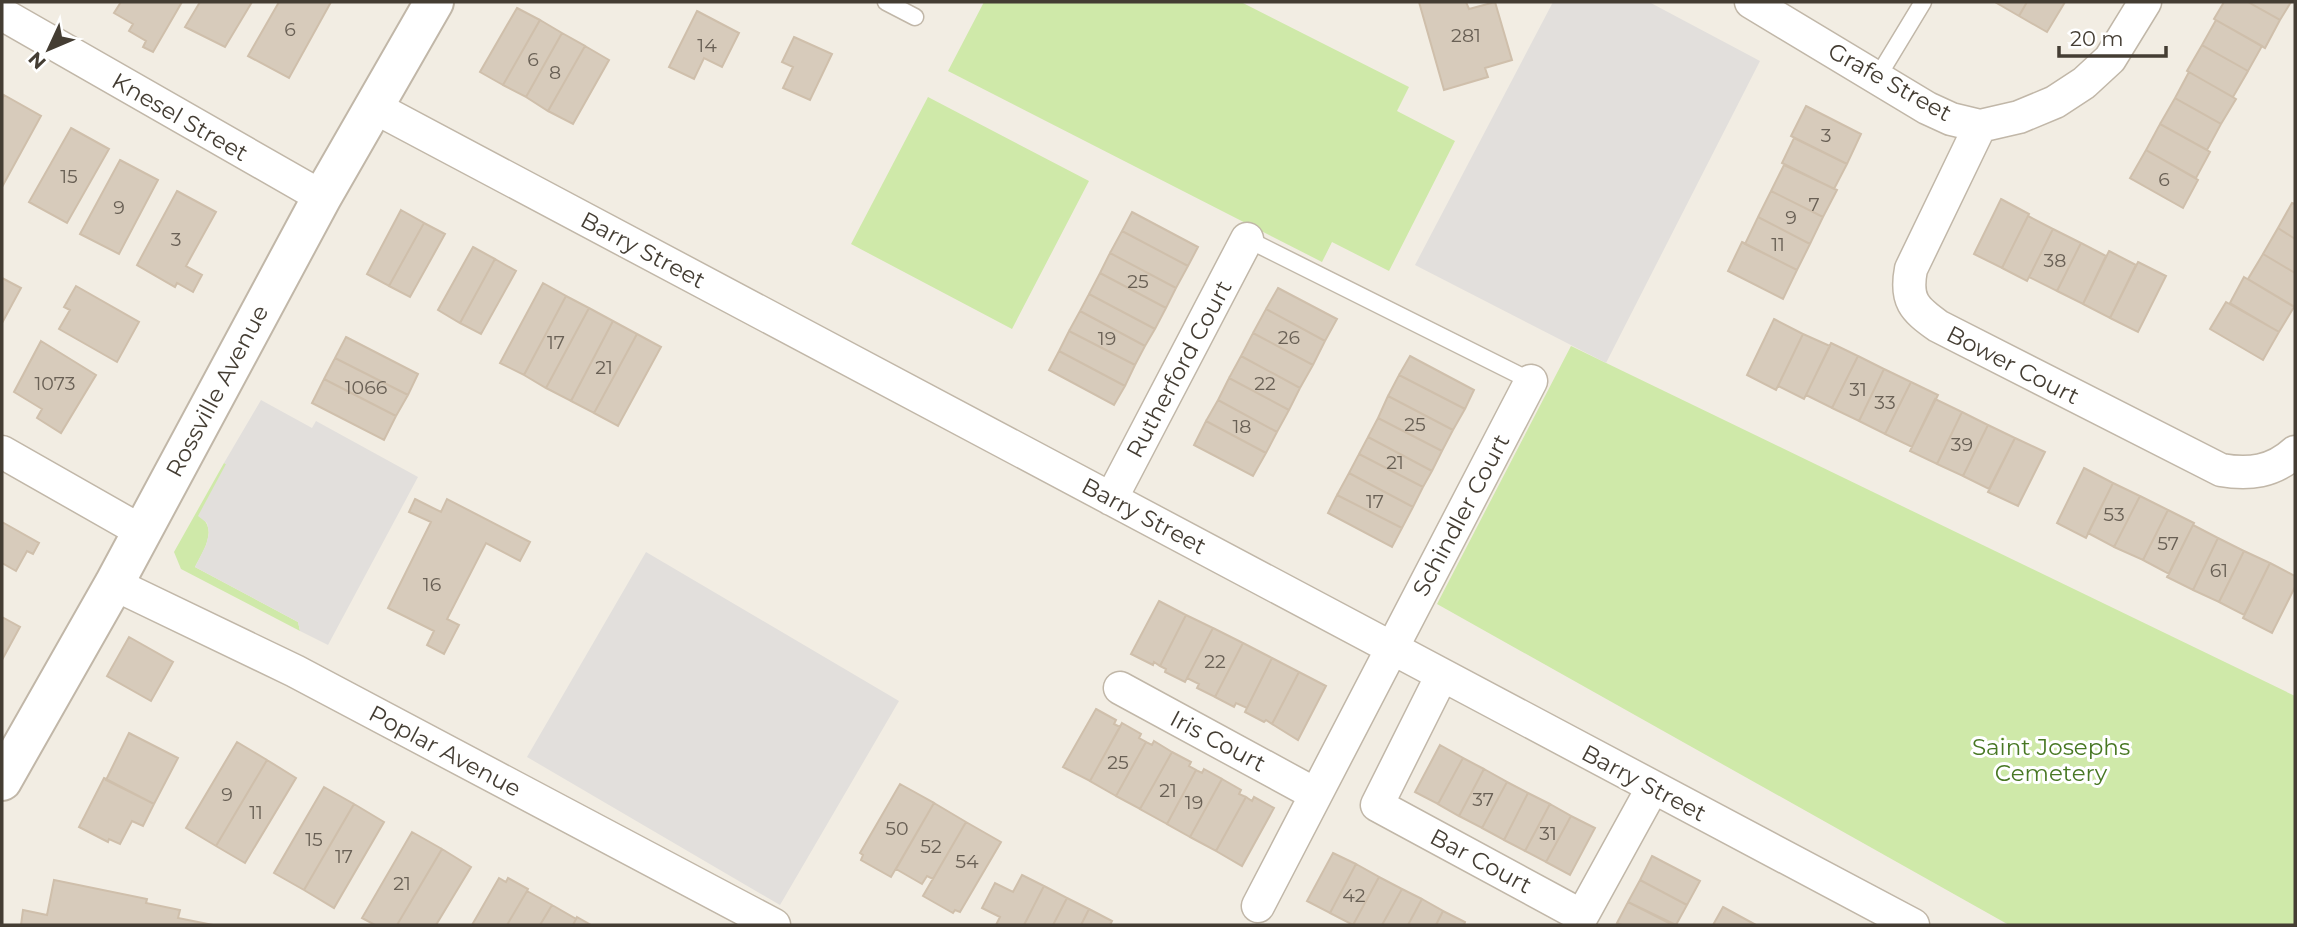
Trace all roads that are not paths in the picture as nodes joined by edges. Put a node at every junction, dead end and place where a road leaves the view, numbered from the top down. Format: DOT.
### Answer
graph roads {
  1 [pos="434,2"];
  2 [pos="886,2"];
  3 [pos="1923,2"];
  4 [pos="1770,6"];
  5 [pos="2,14"];
  6 [pos="2137,15"];
  7 [pos="915,17"];
  8 [pos="1877,78"];
  9 [pos="374,107"];
  10 [pos="1980,126"];
  11 [pos="322,197"];
  12 [pos="1247,239"];
  13 [pos="1531,381"];
  14 [pos="2,452"];
  15 [pos="2295,452"];
  16 [pos="1111,499"];
  17 [pos="141,531"];
  18 [pos="114,584"];
  19 [pos="1391,649"];
  20 [pos="1442,676"];
  21 [pos="1120,688"];
  22 [pos="2,781"];
  23 [pos="1653,787"];
  24 [pos="1315,794"];
  25 [pos="1258,906"];
  26 [pos="774,925"];
  27 [pos="1913,925"];
  1 -- 9 [label="street, Rossville Avenue"];
  2 -- 7 [label="lane"];
  3 -- 8 [label="lane"];
  4 -- 8 [label="street, Grafe Street"];
  5 -- 11 [label="street, Knesel Street"];
  6 -- 10 [label="street, Grafe Street"];
  8 -- 10 [label="street, Grafe Street"];
  9 -- 11 [label="street, Rossville Avenue"];
  9 -- 16 [label="street, Barry Street"];
  10 -- 15 [label="street, Bower Court"];
  11 -- 17 [label="street, Rossville Avenue"];
  12 -- 13 [label="lane"];
  12 -- 16 [label="street, Rutherford Court"];
  13 -- 19 [label="street, Schindler Court"];
  14 -- 17 [label="street"];
  16 -- 19 [label="street, Barry Street"];
  17 -- 18 [label="street, Rossville Avenue"];
  18 -- 22 [label="street, Rossville Avenue"];
  18 -- 26 [label="street, Poplar Avenue"];
  19 -- 20 [label="street, Barry Street"];
  19 -- 24 [label="street"];
  20 -- 23 [label="street, Barry Street"];
  20 -- 23 [label="street, Bar Court"];
  21 -- 24 [label="street, Iris Court"];
  23 -- 27 [label="street, Barry Street"];
  24 -- 25 [label="street"];
}
